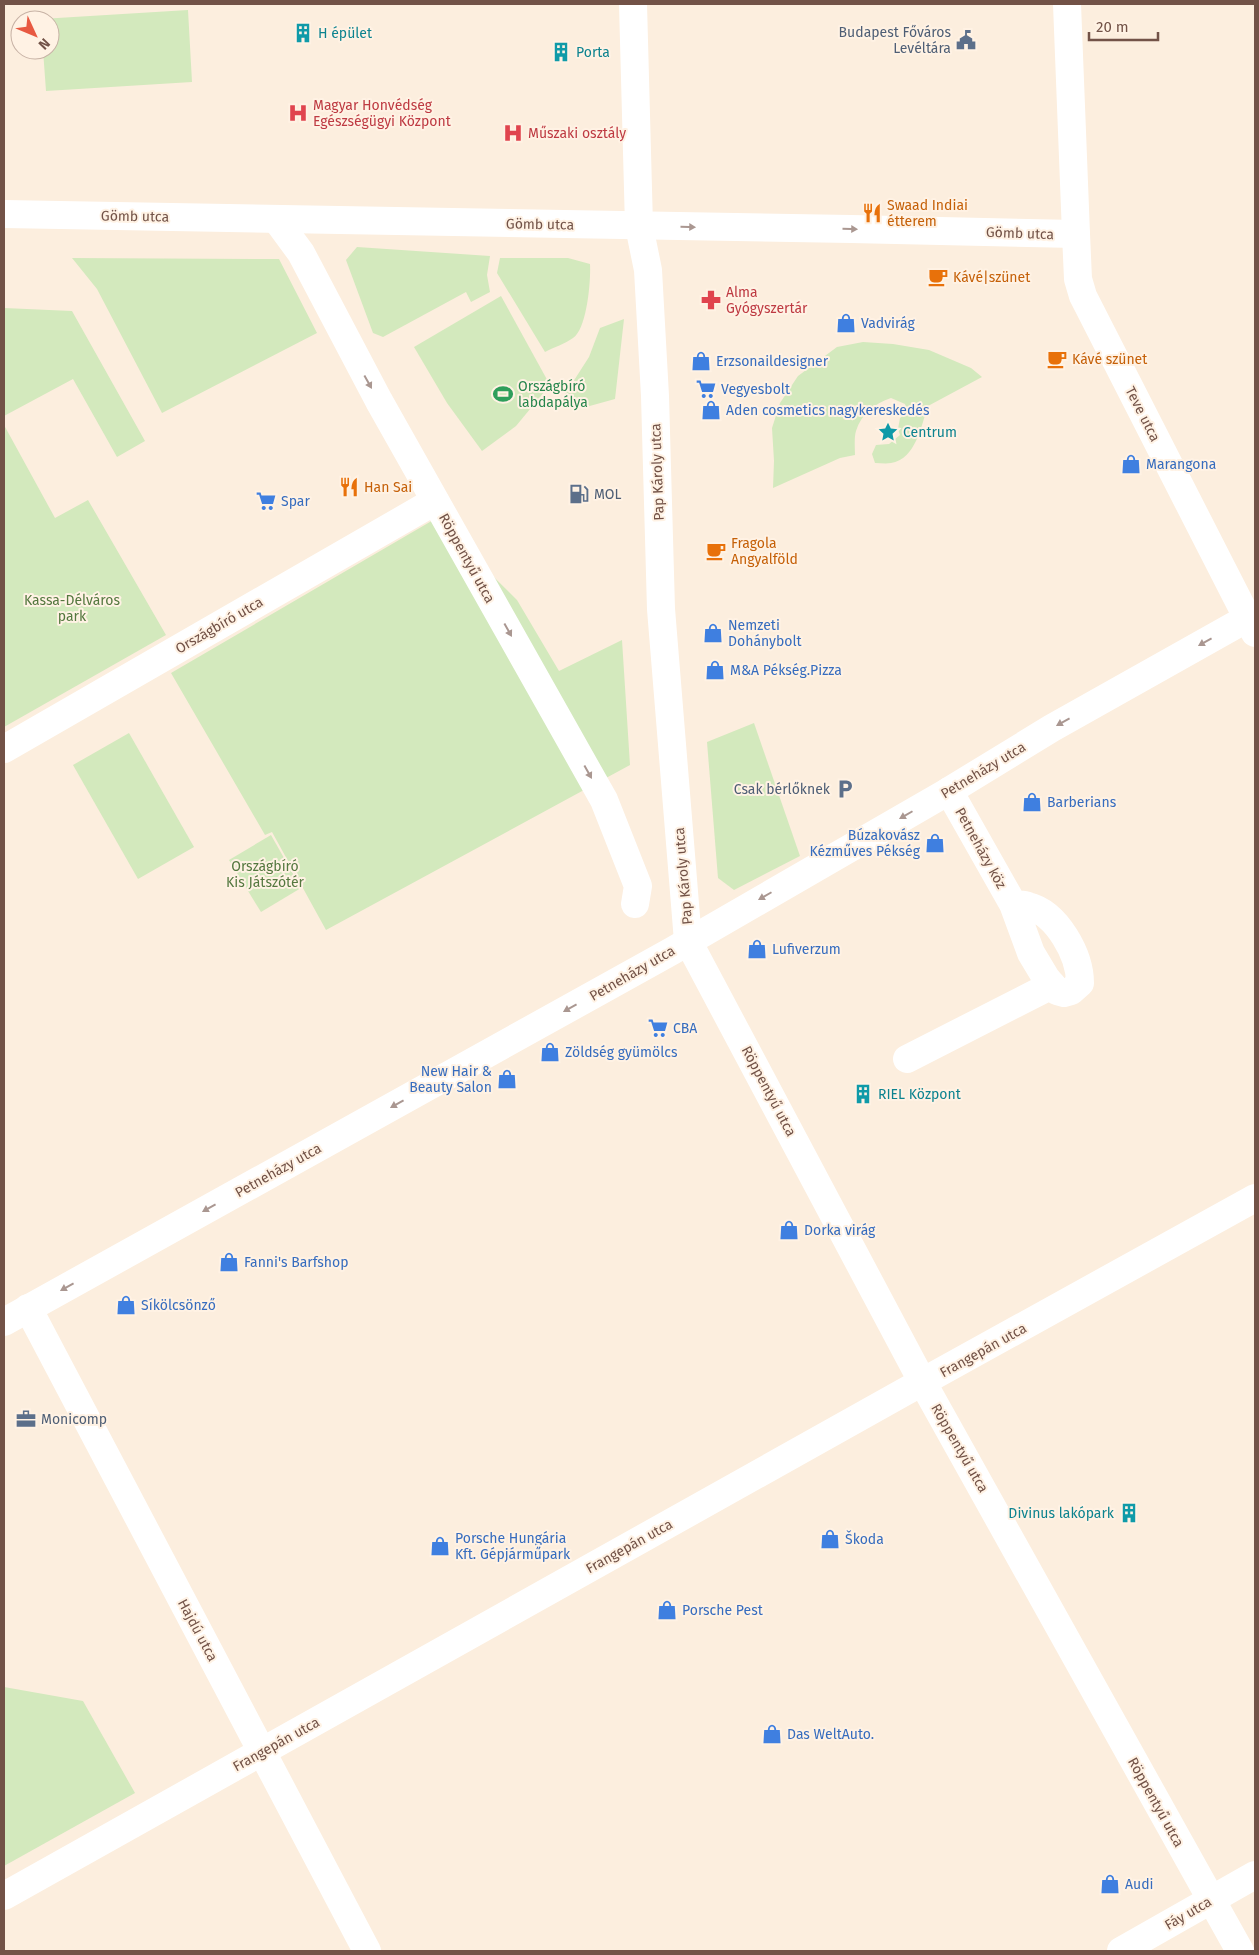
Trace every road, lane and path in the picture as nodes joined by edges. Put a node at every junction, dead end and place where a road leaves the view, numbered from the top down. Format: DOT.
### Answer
graph roads {
  1 [pos="633,4"];
  2 [pos="1067,4"];
  3 [pos="4,214"];
  4 [pos="276,219"];
  5 [pos="639,226"];
  6 [pos="1076,234"];
  7 [pos="435,501"];
  8 [pos="1253,622"];
  9 [pos="4,749"];
  10 [pos="949,791"];
  11 [pos="635,904"];
  12 [pos="1013,904"];
  13 [pos="688,941"];
  14 [pos="1052,985"];
  15 [pos="907,1059"];
  16 [pos="1255,1198"];
  17 [pos="28,1308"];
  18 [pos="4,1322"];
  19 [pos="923,1383"];
  20 [pos="262,1752"];
  21 [pos="1255,1875"];
  22 [pos="4,1896"];
  23 [pos="1212,1900"];
  24 [pos="367,1951"];
  25 [pos="1121,1951"];
  26 [pos="1240,1951"];
  1 -- 5 [label="street, Pap Károly utca"];
  2 -- 6 [label="street, Teve utca"];
  3 -- 4 [label="street, Gömb utca"];
  4 -- 5 [label="street, Gömb utca"];
  4 -- 7 [label="street, Röppentyű utca, one-way"];
  5 -- 6 [label="street, Gömb utca, one-way"];
  5 -- 13 [label="street, Pap Károly utca"];
  6 -- 8 [label="street, Teve utca"];
  7 -- 9 [label="street, Országbíró utca"];
  7 -- 11 [label="street, Röppentyű utca, one-way"];
  8 -- 10 [label="street, Petneházy utca, one-way"];
  10 -- 12 [label="street, Petneházy köz"];
  10 -- 13 [label="street, Petneházy utca, one-way"];
  12 -- 14 [label="street, Petneházy köz"];
  12 -- 14 [label="street, Petneházy köz"];
  13 -- 17 [label="street, Petneházy utca, one-way"];
  13 -- 19 [label="street, Röppentyű utca"];
  14 -- 15 [label="street"];
  16 -- 19 [label="street, Frangepán utca"];
  17 -- 18 [label="street, Petneházy utca"];
  17 -- 20 [label="street, Hajdú utca"];
  19 -- 20 [label="street, Frangepán utca"];
  19 -- 23 [label="street, Röppentyű utca"];
  20 -- 22 [label="street, Frangepán utca"];
  20 -- 24 [label="street, Hajdú utca"];
  21 -- 23 [label="street, Fáy utca"];
  23 -- 25 [label="street, Fáy utca"];
  23 -- 26 [label="street, Röppentyű utca"];
}
